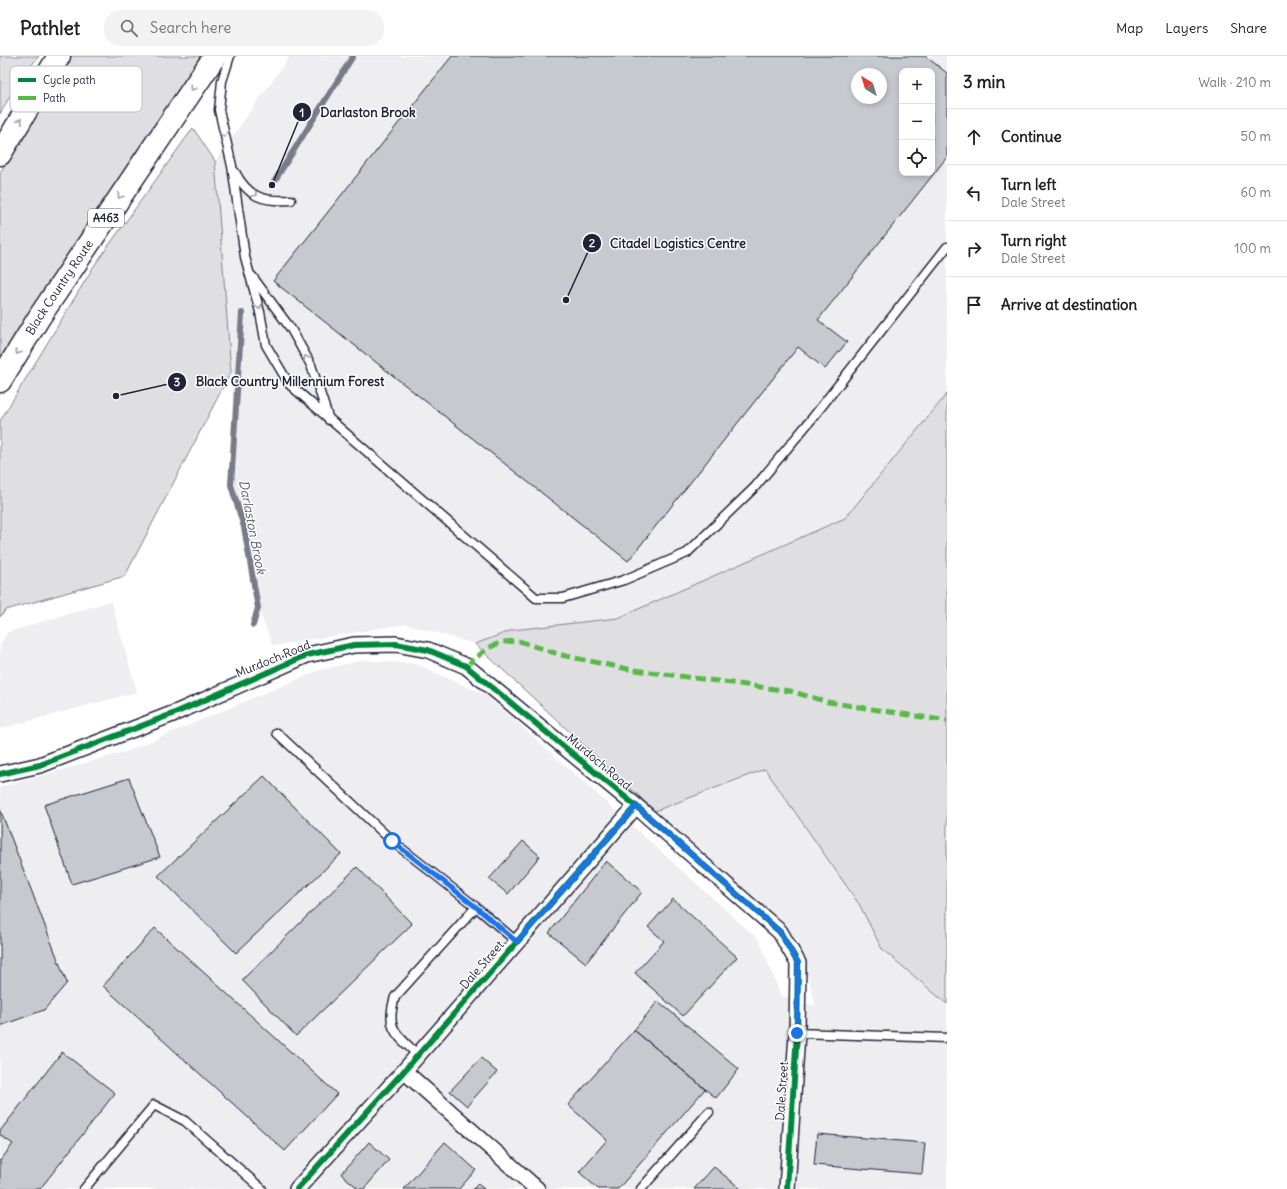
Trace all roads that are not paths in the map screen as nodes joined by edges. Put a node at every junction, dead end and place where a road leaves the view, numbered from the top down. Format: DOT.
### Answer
graph roads {
  1 [pos="59,56"];
  2 [pos="214,56"];
  3 [pos="230,56"];
  4 [pos="53,66"];
  5 [pos="25,112"];
  6 [pos="0,154"];
  7 [pos="232,166"];
  8 [pos="291,200"];
  9 [pos="947,247"];
  10 [pos="248,270"];
  11 [pos="0,381"];
  12 [pos="329,420"];
  13 [pos="277,733"];
  14 [pos="0,774"];
  15 [pos="636,806"];
  16 [pos="476,907"];
  17 [pos="517,942"];
  18 [pos="797,1033"];
  19 [pos="947,1038"];
  20 [pos="418,1055"];
  21 [pos="404,1071"];
  22 [pos="709,1112"];
  23 [pos="84,1189"];
  24 [pos="262,1189"];
  25 [pos="297,1189"];
  26 [pos="537,1189"];
  27 [pos="641,1189"];
  28 [pos="787,1189"];
  4 -- 1 [label="highway, one-way"];
  2 -- 11 [label="highway, Black Country Route / A463, one-way"];
  3 -- 7 [label="lane, one-way"];
  6 -- 5 [label="highway, one-way"];
  7 -- 8 [label="lane, one-way"];
  7 -- 10 [label="lane"];
  9 -- 12 [label="lane"];
  12 -- 10 [label="lane, one-way"];
  10 -- 12 [label="lane, one-way"];
  13 -- 16 [label="lane"];
  14 -- 15 [label="street, Murdoch Road"];
  15 -- 17 [label="street, Dale Street"];
  15 -- 18 [label="street, Dale Street"];
  16 -- 17 [label="lane"];
  16 -- 20 [label="lane"];
  17 -- 20 [label="street, Dale Street"];
  18 -- 19 [label="lane"];
  18 -- 28 [label="street, Dale Street"];
  20 -- 21 [label="street, Dale Street"];
  21 -- 25 [label="street, Dale Street"];
  21 -- 26 [label="street"];
  22 -- 27 [label="lane"];
  23 -- 24 [label="lane"];
}
